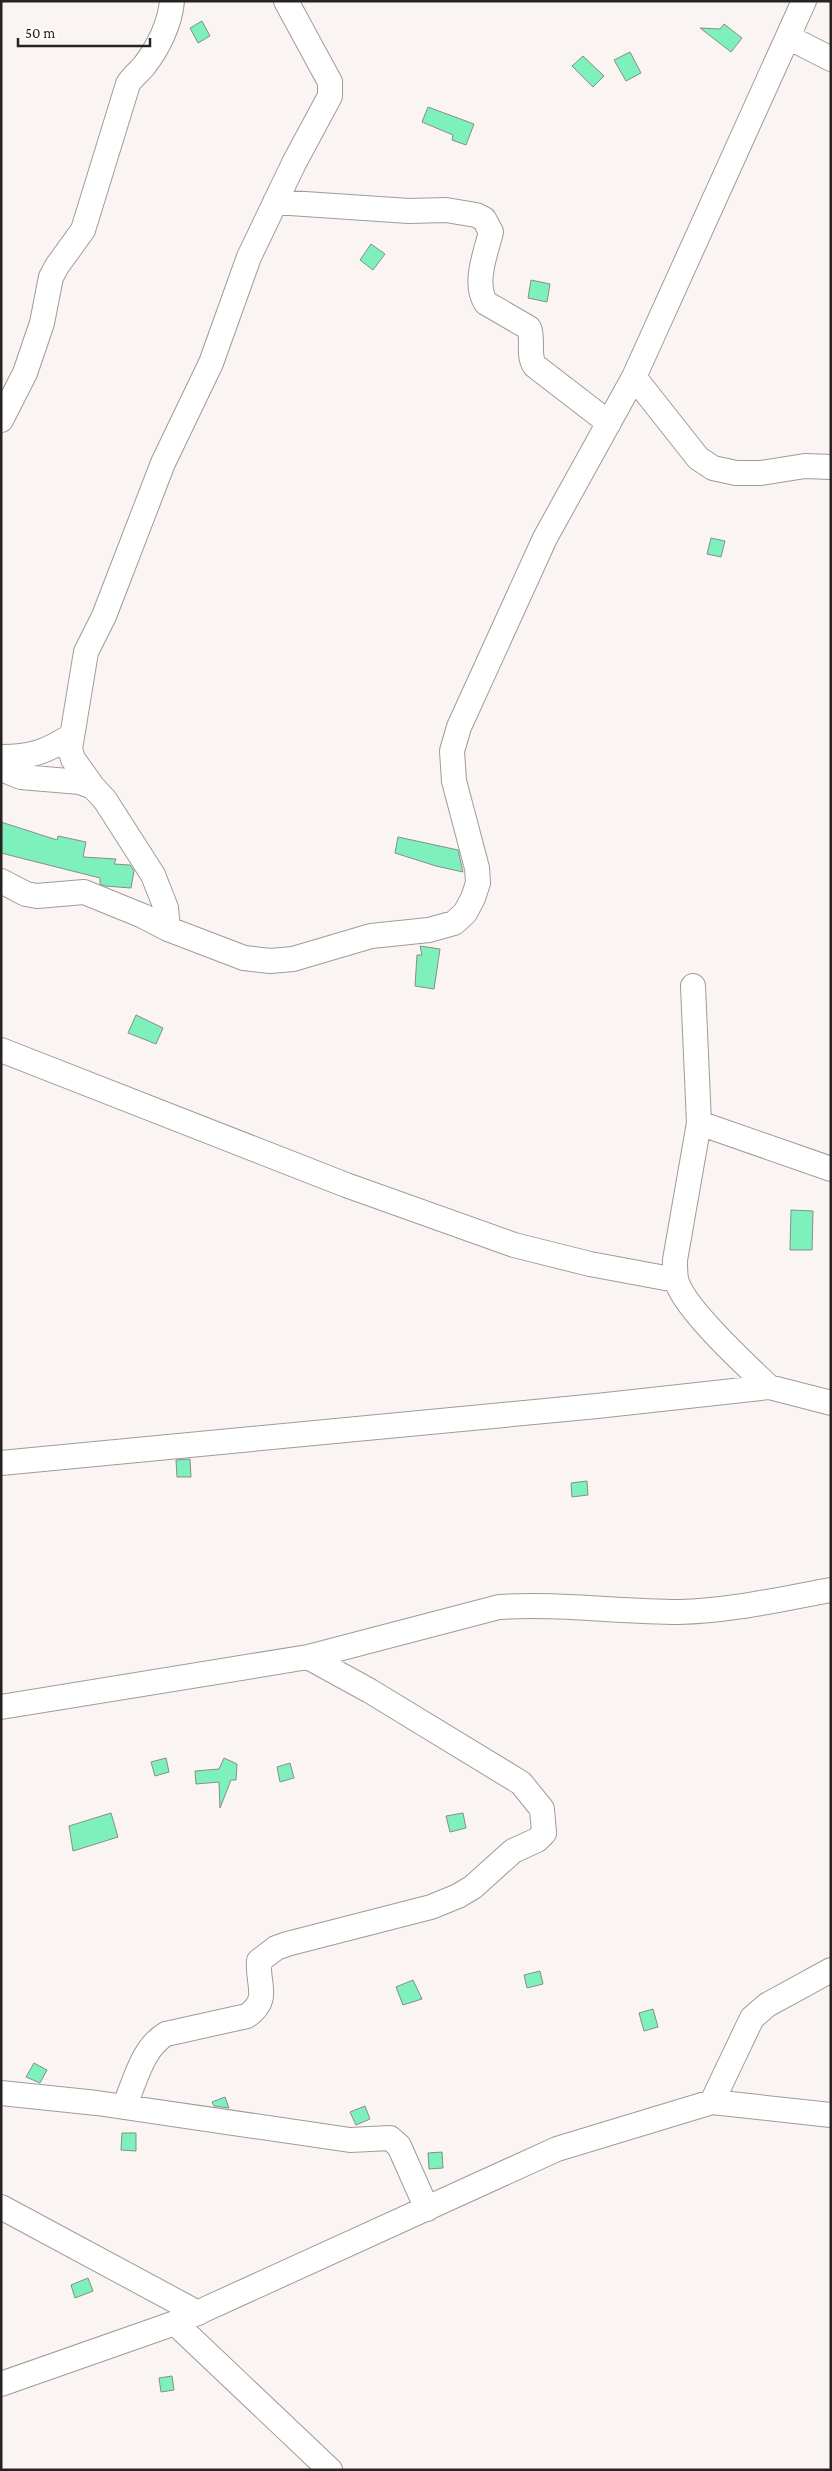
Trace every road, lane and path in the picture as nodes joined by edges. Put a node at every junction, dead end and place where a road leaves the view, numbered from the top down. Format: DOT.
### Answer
graph roads {
  1 [pos="172,1"];
  2 [pos="286,1"];
  3 [pos="804,1"];
  4 [pos="788,37"];
  5 [pos="831,59"];
  6 [pos="276,202"];
  7 [pos="634,377"];
  8 [pos="1,420"];
  9 [pos="609,423"];
  10 [pos="831,467"];
  11 [pos="71,736"];
  12 [pos="1,757"];
  13 [pos="1,769"];
  14 [pos="93,787"];
  15 [pos="1,881"];
  16 [pos="168,929"];
  17 [pos="692,986"];
  18 [pos="1,1050"];
  19 [pos="699,1123"];
  20 [pos="831,1169"];
  21 [pos="676,1280"];
  22 [pos="769,1387"];
  23 [pos="831,1403"];
  24 [pos="1,1463"];
  25 [pos="831,1590"];
  26 [pos="308,1657"];
  27 [pos="1,1707"];
  28 [pos="831,1970"];
  29 [pos="1,2093"];
  30 [pos="712,2102"];
  31 [pos="124,2107"];
  32 [pos="831,2115"];
  33 [pos="1,2207"];
  34 [pos="427,2209"];
  35 [pos="198,2313"];
  36 [pos="174,2324"];
  37 [pos="1,2384"];
  38 [pos="330,2470"];
  1 -- 8 [label="street"];
  2 -- 6 [label="street"];
  3 -- 4 [label="street"];
  4 -- 5 [label="street"];
  4 -- 7 [label="street"];
  6 -- 9 [label="street"];
  6 -- 11 [label="street"];
  7 -- 9 [label="street"];
  7 -- 10 [label="street"];
  9 -- 16 [label="street"];
  11 -- 12 [label="street"];
  11 -- 14 [label="street"];
  13 -- 14 [label="street"];
  14 -- 16 [label="street"];
  15 -- 16 [label="street"];
  17 -- 19 [label="street"];
  18 -- 21 [label="street"];
  19 -- 20 [label="street"];
  19 -- 21 [label="street"];
  21 -- 22 [label="street"];
  22 -- 23 [label="street"];
  22 -- 24 [label="street"];
  25 -- 26 [label="street"];
  26 -- 27 [label="street"];
  26 -- 31 [label="street"];
  28 -- 30 [label="street"];
  29 -- 31 [label="street"];
  30 -- 32 [label="street"];
  30 -- 34 [label="street"];
  31 -- 34 [label="street"];
  33 -- 35 [label="street"];
  34 -- 35 [label="street"];
  35 -- 36 [label="street"];
  36 -- 37 [label="street"];
  36 -- 38 [label="street"];
}
